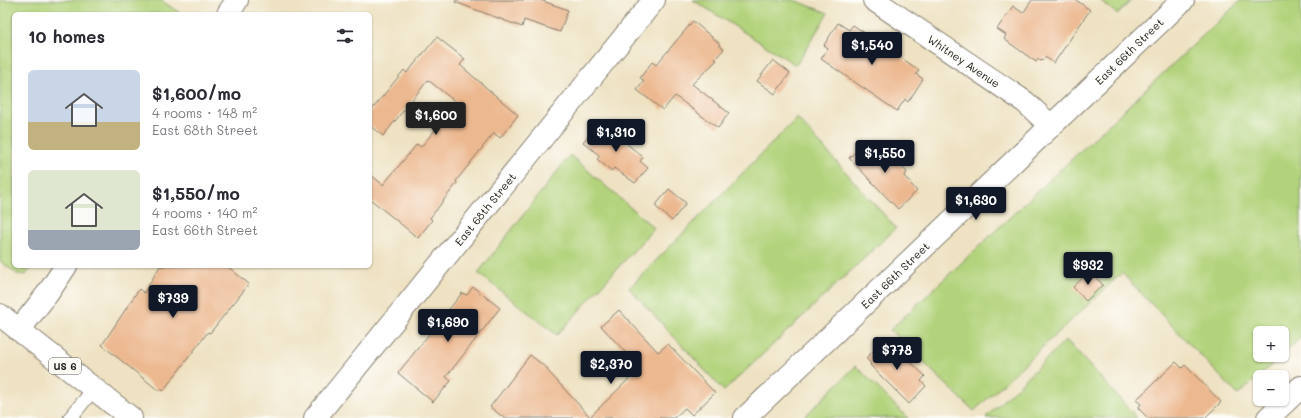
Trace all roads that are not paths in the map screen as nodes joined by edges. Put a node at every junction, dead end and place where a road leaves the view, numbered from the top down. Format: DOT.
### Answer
graph roads {
  1 [pos="237,0"];
  2 [pos="654,0"];
  3 [pos="874,0"];
  4 [pos="1183,0"];
  5 [pos="229,12"];
  6 [pos="1051,126"];
  7 [pos="65,268"];
  8 [pos="0,315"];
  9 [pos="19,330"];
  10 [pos="1301,387"];
  11 [pos="94,389"];
  12 [pos="70,418"];
  13 [pos="131,418"];
  14 [pos="315,418"];
  15 [pos="745,418"];
  16 [pos="1268,418"];
  1 -- 5 [label="street"];
  2 -- 14 [label="street, East 68th Street"];
  3 -- 6 [label="street, Whitney Avenue"];
  4 -- 6 [label="street, East 66th Street"];
  6 -- 15 [label="street, East 66th Street"];
  7 -- 9 [label="street"];
  8 -- 9 [label="street, US 6"];
  9 -- 11 [label="street, US 6"];
  10 -- 16 [label="street"];
  11 -- 12 [label="lane"];
  11 -- 13 [label="street, US 6"];
}
